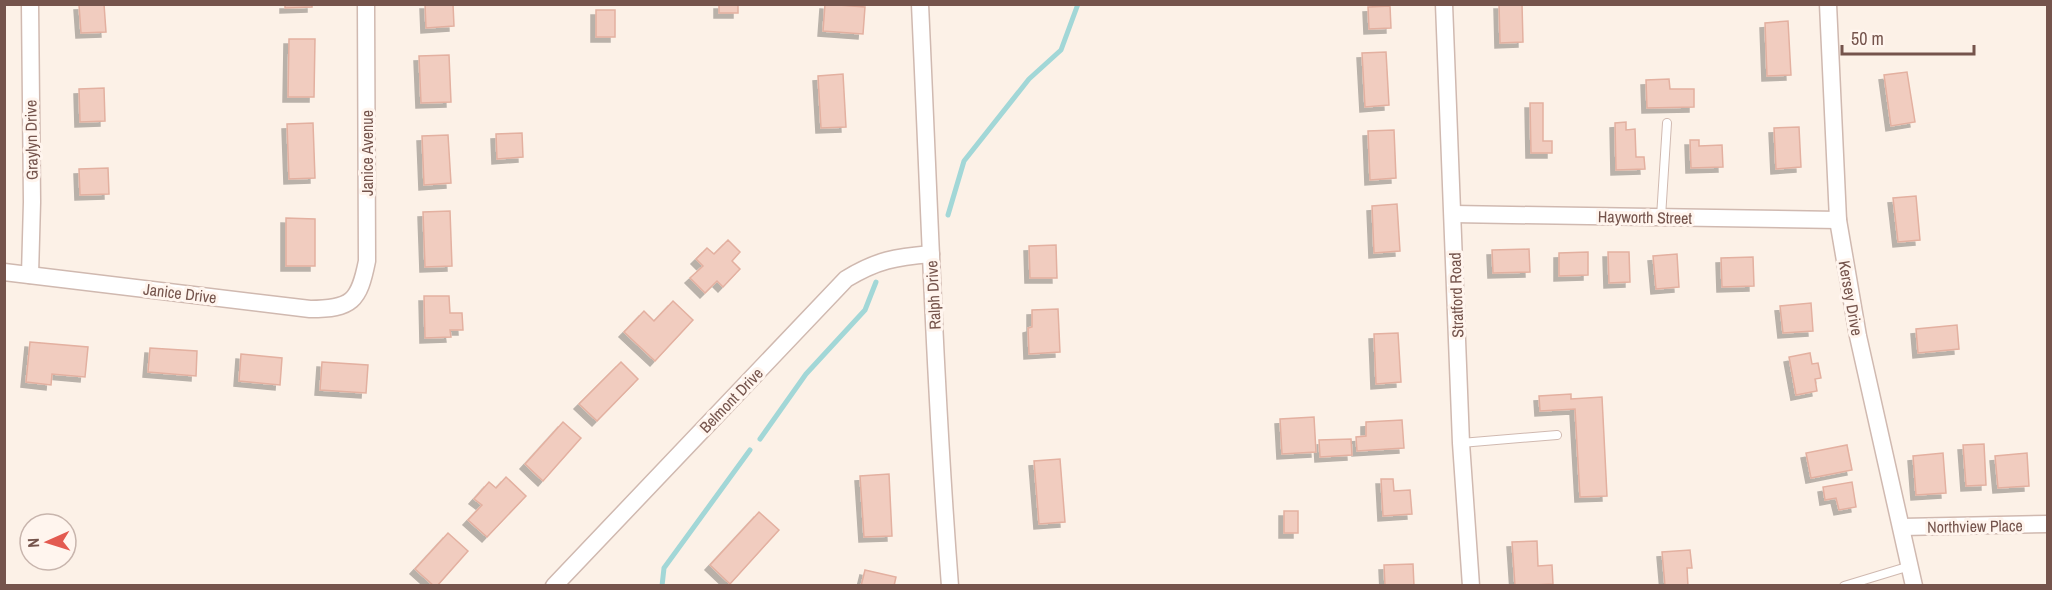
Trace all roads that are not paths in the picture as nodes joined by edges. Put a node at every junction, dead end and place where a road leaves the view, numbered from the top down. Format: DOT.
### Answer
graph roads {
  1 [pos="30,4"];
  2 [pos="366,4"];
  3 [pos="920,4"];
  4 [pos="1444,4"];
  5 [pos="1828,4"];
  6 [pos="1667,123"];
  7 [pos="1453,214"];
  8 [pos="1661,217"];
  9 [pos="1838,220"];
  10 [pos="931,254"];
  11 [pos="4,272"];
  12 [pos="30,275"];
  13 [pos="355,299"];
  14 [pos="1557,435"];
  15 [pos="1461,443"];
  16 [pos="2048,524"];
  17 [pos="1902,527"];
  18 [pos="1910,566"];
  19 [pos="554,585"];
  20 [pos="950,585"];
  21 [pos="1471,585"];
  22 [pos="1844,585"];
  23 [pos="1914,585"];
  1 -- 12 [label="street, Graylyn Drive"];
  2 -- 13 [label="street, Janice Avenue"];
  3 -- 10 [label="street, Ralph Drive"];
  4 -- 7 [label="street, Stratford Road"];
  5 -- 9 [label="street, Kersey Drive"];
  6 -- 8 [label="lane"];
  7 -- 8 [label="street, Hayworth Street"];
  7 -- 15 [label="street, Stratford Road"];
  8 -- 9 [label="street, Hayworth Street"];
  9 -- 17 [label="street, Kersey Drive"];
  10 -- 19 [label="street, Belmont Drive"];
  10 -- 20 [label="street, Ralph Drive"];
  11 -- 12 [label="street, Janice Drive"];
  12 -- 13 [label="street, Janice Drive"];
  14 -- 15 [label="lane"];
  15 -- 21 [label="street, Stratford Road"];
  16 -- 17 [label="street, Northview Place"];
  17 -- 18 [label="street, Kersey Drive"];
  18 -- 22 [label="lane"];
  18 -- 23 [label="street, Kersey Drive"];
}
